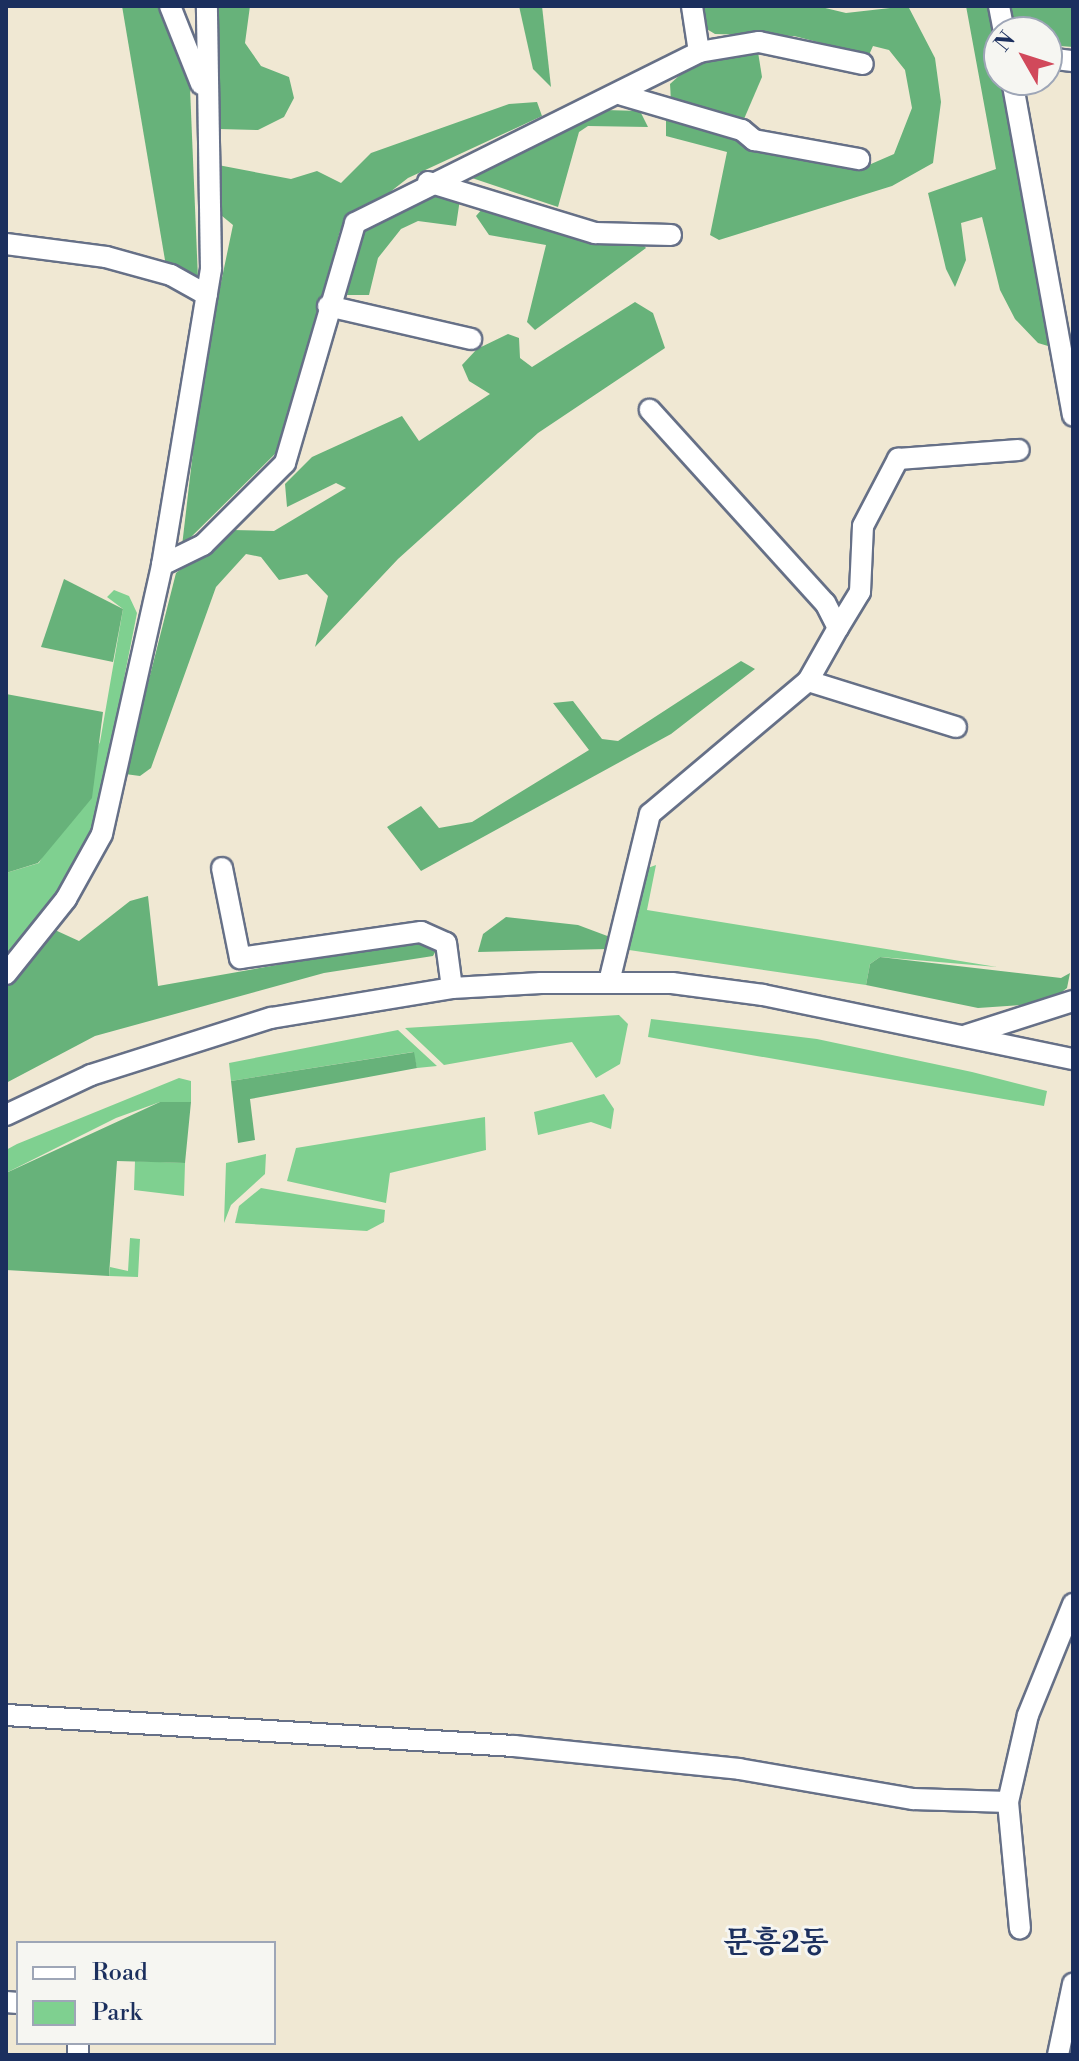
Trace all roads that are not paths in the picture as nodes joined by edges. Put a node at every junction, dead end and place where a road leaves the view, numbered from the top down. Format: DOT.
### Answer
graph roads {
  1 [pos="170,6"];
  2 [pos="207,6"];
  3 [pos="692,6"];
  4 [pos="699,52"];
  5 [pos="863,64"];
  6 [pos="204,92"];
  7 [pos="622,95"];
  8 [pos="1015,96"];
  9 [pos="859,159"];
  10 [pos="428,182"];
  11 [pos="671,235"];
  12 [pos="6,244"];
  13 [pos="207,295"];
  14 [pos="328,306"];
  15 [pos="471,339"];
  16 [pos="650,410"];
  17 [pos="1073,416"];
  18 [pos="1019,450"];
  19 [pos="162,565"];
  20 [pos="838,628"];
  21 [pos="808,681"];
  22 [pos="956,727"];
  23 [pos="222,868"];
  24 [pos="6,974"];
  25 [pos="609,982"];
  26 [pos="452,988"];
  27 [pos="1073,1001"];
  28 [pos="966,1035"];
  29 [pos="1073,1059"];
  30 [pos="6,1115"];
  31 [pos="1073,1604"];
  32 [pos="6,1715"];
  33 [pos="1008,1802"];
  34 [pos="1020,1928"];
  35 [pos="1073,1984"];
  36 [pos="1058,2055"];
  1 -- 6 [label="street"];
  2 -- 6 [label="street"];
  3 -- 4 [label="street"];
  4 -- 5 [label="street"];
  4 -- 7 [label="street"];
  6 -- 13 [label="street"];
  7 -- 9 [label="street"];
  7 -- 10 [label="street"];
  8 -- 17 [label="street"];
  10 -- 11 [label="street"];
  10 -- 14 [label="street"];
  12 -- 13 [label="street"];
  13 -- 19 [label="street"];
  14 -- 15 [label="street"];
  14 -- 19 [label="street"];
  16 -- 20 [label="street"];
  18 -- 20 [label="street"];
  19 -- 24 [label="street"];
  20 -- 21 [label="street"];
  21 -- 22 [label="street"];
  21 -- 25 [label="street"];
  23 -- 26 [label="street"];
  25 -- 26 [label="street"];
  25 -- 28 [label="street"];
  26 -- 30 [label="street"];
  27 -- 28 [label="street"];
  28 -- 29 [label="street"];
  31 -- 33 [label="street"];
  32 -- 33 [label="street"];
  33 -- 34 [label="street"];
  35 -- 36 [label="street"];
}
